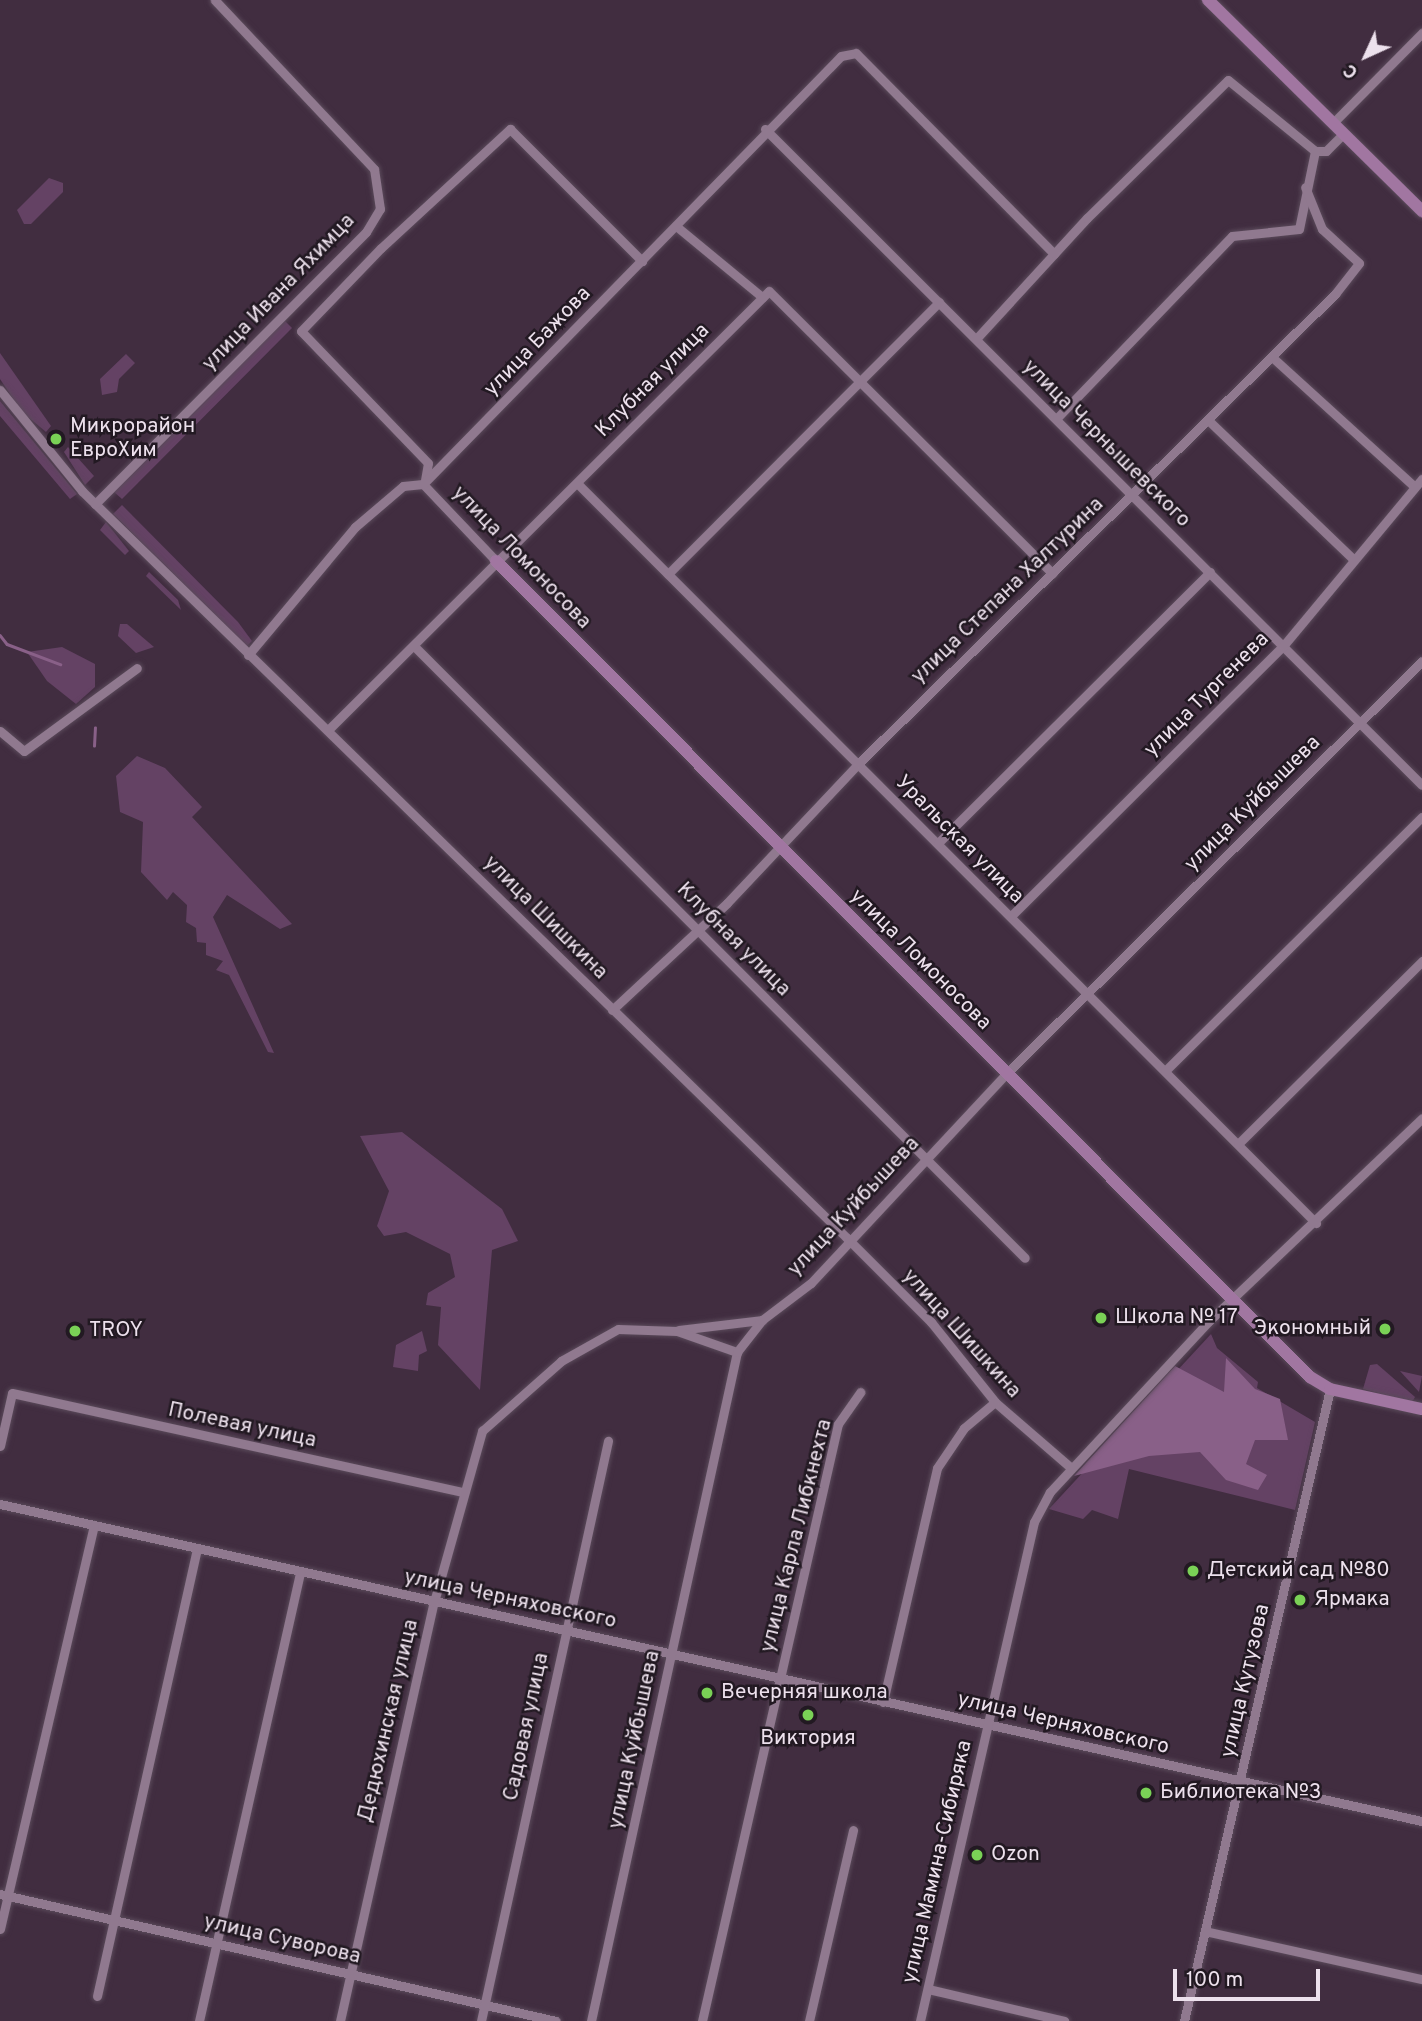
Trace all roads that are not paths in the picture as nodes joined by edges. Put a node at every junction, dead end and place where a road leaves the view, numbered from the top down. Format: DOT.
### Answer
graph roads {
  1 [pos="215,0"];
  2 [pos="1208,0"];
  3 [pos="1422,33"];
  4 [pos="1333,123"];
  5 [pos="765,129"];
  6 [pos="1344,134"];
  7 [pos="1315,151"];
  8 [pos="1305,187"];
  9 [pos="1422,211"];
  10 [pos="676,226"];
  11 [pos="1054,254"];
  12 [pos="642,261"];
  13 [pos="766,294"];
  14 [pos="939,302"];
  15 [pos="976,339"];
  16 [pos="1272,357"];
  17 [pos="861,382"];
  18 [pos="0,390"];
  19 [pos="1056,419"];
  20 [pos="1208,420"];
  21 [pos="577,483"];
  22 [pos="1419,483"];
  23 [pos="423,484"];
  24 [pos="1132,494"];
  25 [pos="95,504"];
  26 [pos="1353,559"];
  27 [pos="496,561"];
  28 [pos="1210,572"];
  29 [pos="1052,573"];
  30 [pos="668,574"];
  31 [pos="1284,645"];
  32 [pos="415,647"];
  33 [pos="248,654"];
  34 [pos="1422,661"];
  35 [pos="137,668"];
  36 [pos="1361,722"];
  37 [pos="330,728"];
  38 [pos="0,731"];
  39 [pos="858,764"];
  40 [pos="1422,785"];
  41 [pos="1422,817"];
  42 [pos="938,843"];
  43 [pos="779,846"];
  44 [pos="1011,916"];
  45 [pos="698,929"];
  46 [pos="1422,961"];
  47 [pos="1087,992"];
  48 [pos="611,1010"];
  49 [pos="1165,1071"];
  50 [pos="1006,1074"];
  51 [pos="1422,1118"];
  52 [pos="1238,1144"];
  53 [pos="925,1157"];
  54 [pos="1316,1223"];
  55 [pos="847,1238"];
  56 [pos="1025,1258"];
  57 [pos="1233,1303"];
  58 [pos="762,1320"];
  59 [pos="677,1331"];
  60 [pos="737,1352"];
  61 [pos="1331,1389"];
  62 [pos="860,1392"];
  63 [pos="995,1402"];
  64 [pos="1422,1409"];
  65 [pos="608,1441"];
  66 [pos="0,1446"];
  67 [pos="1070,1466"];
  68 [pos="464,1492"];
  69 [pos="0,1504"];
  70 [pos="94,1525"];
  71 [pos="197,1548"];
  72 [pos="300,1572"];
  73 [pos="434,1602"];
  74 [pos="566,1631"];
  75 [pos="671,1654"];
  76 [pos="780,1678"];
  77 [pos="883,1702"];
  78 [pos="988,1725"];
  79 [pos="1241,1782"];
  80 [pos="1422,1821"];
  81 [pos="853,1830"];
  82 [pos="4,1894"];
  83 [pos="114,1920"];
  84 [pos="0,1928"];
  85 [pos="1205,1931"];
  86 [pos="216,1943"];
  87 [pos="349,1974"];
  88 [pos="1422,1979"];
  89 [pos="928,1989"];
  90 [pos="97,1996"];
  91 [pos="485,2005"];
  92 [pos="199,2021"];
  93 [pos="340,2021"];
  94 [pos="481,2021"];
  95 [pos="556,2021"];
  96 [pos="591,2021"];
  97 [pos="702,2021"];
  98 [pos="809,2021"];
  99 [pos="920,2021"];
  100 [pos="1064,2021"];
  101 [pos="1184,2021"];
  1 -- 25 [label="street, улица Ивана Яхимца"];
  2 -- 4 [label="street"];
  3 -- 4 [label="street"];
  4 -- 6 [label="street"];
  5 -- 10 [label="street, улица Бажова"];
  5 -- 11 [label="street, улица Бажова"];
  5 -- 14 [label="street, улица Чернышевского"];
  6 -- 7 [label="street"];
  6 -- 9 [label="street"];
  7 -- 8 [label="street"];
  7 -- 11 [label="street"];
  8 -- 16 [label="street, улица Степана Халтурина"];
  8 -- 19 [label="street"];
  10 -- 12 [label="street, улица Бажова"];
  10 -- 13 [label="street"];
  11 -- 15 [label="street"];
  12 -- 23 [label="street, улица Бажова"];
  12 -- 23 [label="street"];
  13 -- 17 [label="street"];
  13 -- 21 [label="street, Клубная улица"];
  14 -- 15 [label="street, улица Чернышевского"];
  14 -- 17 [label="street"];
  15 -- 19 [label="street, улица Чернышевского"];
  16 -- 20 [label="street, улица Степана Халтурина"];
  16 -- 22 [label="street"];
  17 -- 29 [label="street"];
  17 -- 30 [label="street"];
  18 -- 25 [label="street, улица Шишкина"];
  19 -- 24 [label="street, улица Чернышевского"];
  20 -- 24 [label="street, улица Степана Халтурина"];
  20 -- 26 [label="street"];
  21 -- 27 [label="street, Клубная улица"];
  21 -- 30 [label="street, Уральская улица"];
  22 -- 26 [label="street, улица Тургенева"];
  23 -- 27 [label="street, улица Ломоносова"];
  23 -- 33 [label="street, улица Бажова"];
  24 -- 28 [label="street, улица Чернышевского"];
  24 -- 29 [label="street, улица Степана Халтурина"];
  25 -- 33 [label="street, улица Шишкина"];
  26 -- 31 [label="street, улица Тургенева"];
  27 -- 32 [label="street, Клубная улица"];
  27 -- 43 [label="street, улица Ломоносова"];
  28 -- 31 [label="street, улица Чернышевского"];
  28 -- 42 [label="street"];
  29 -- 39 [label="street, улица Степана Халтурина"];
  30 -- 39 [label="street, Уральская улица"];
  31 -- 36 [label="street, улица Чернышевского"];
  31 -- 44 [label="street, улица Тургенева"];
  32 -- 37 [label="street, Клубная улица"];
  32 -- 45 [label="street, Клубная улица"];
  33 -- 37 [label="street, улица Шишкина"];
  34 -- 36 [label="street, улица Куйбышева"];
  35 -- 38 [label="street"];
  36 -- 40 [label="street, улица Чернышевского"];
  36 -- 47 [label="street, улица Куйбышева"];
  37 -- 48 [label="street, улица Шишкина"];
  39 -- 42 [label="street, Уральская улица"];
  39 -- 43 [label="street, улица Степана Халтурина"];
  41 -- 49 [label="street"];
  42 -- 44 [label="street, Уральская улица"];
  43 -- 45 [label="street, улица Степана Халтурина"];
  43 -- 50 [label="street, улица Ломоносова"];
  44 -- 47 [label="street, Уральская улица"];
  45 -- 48 [label="street, улица Степана Халтурина"];
  45 -- 53 [label="street, Клубная улица"];
  46 -- 52 [label="street"];
  47 -- 49 [label="street, Уральская улица"];
  47 -- 50 [label="street, улица Куйбышева"];
  48 -- 55 [label="street, улица Шишкина"];
  49 -- 52 [label="street, Уральская улица"];
  50 -- 53 [label="street, улица Куйбышева"];
  50 -- 57 [label="street, улица Ломоносова"];
  51 -- 54 [label="street, улица Мамина-Сибиряка"];
  52 -- 54 [label="street, Уральская улица"];
  53 -- 55 [label="street, улица Куйбышева"];
  53 -- 56 [label="street, Клубная улица"];
  54 -- 57 [label="street, улица Мамина-Сибиряка"];
  55 -- 58 [label="street, улица Куйбышева"];
  55 -- 63 [label="street, улица Шишкина"];
  57 -- 61 [label="street, улица Ломоносова"];
  57 -- 67 [label="street, улица Мамина-Сибиряка"];
  58 -- 59 [label="street"];
  58 -- 60 [label="street, улица Куйбышева"];
  59 -- 60 [label="street, Дедюхинская улица"];
  59 -- 68 [label="street, Дедюхинская улица"];
  60 -- 75 [label="street, улица Куйбышева"];
  61 -- 64 [label="street, улица Ломоносова"];
  61 -- 79 [label="street, улица Кутузова"];
  62 -- 76 [label="street, улица Карла Либкнехта"];
  63 -- 67 [label="street, улица Шишкина"];
  63 -- 77 [label="street"];
  65 -- 74 [label="street, Садовая улица"];
  66 -- 68 [label="street, Полевая улица"];
  67 -- 78 [label="street, улица Мамина-Сибиряка"];
  68 -- 73 [label="street, Дедюхинская улица"];
  69 -- 70 [label="street, улица Черняховского"];
  70 -- 71 [label="street, улица Черняховского"];
  70 -- 82 [label="street"];
  71 -- 72 [label="street, улица Черняховского"];
  71 -- 83 [label="street"];
  72 -- 73 [label="street, улица Черняховского"];
  72 -- 86 [label="street"];
  73 -- 74 [label="street, улица Черняховского"];
  73 -- 87 [label="street, Дедюхинская улица"];
  74 -- 75 [label="street, улица Черняховского"];
  74 -- 91 [label="street, Садовая улица"];
  75 -- 76 [label="street, улица Черняховского"];
  75 -- 96 [label="street, улица Куйбышева"];
  76 -- 77 [label="street, улица Черняховского"];
  76 -- 97 [label="street, улица Карла Либкнехта"];
  77 -- 78 [label="street, улица Черняховского"];
  78 -- 79 [label="street, улица Черняховского"];
  78 -- 89 [label="street, улица Мамина-Сибиряка"];
  79 -- 80 [label="street, улица Черняховского"];
  79 -- 85 [label="street, улица Кутузова"];
  81 -- 98 [label="street"];
  82 -- 83 [label="street, улица Суворова"];
  82 -- 84 [label="street"];
  83 -- 86 [label="street, улица Суворова"];
  83 -- 90 [label="street"];
  85 -- 88 [label="street"];
  85 -- 101 [label="street, улица Кутузова"];
  86 -- 87 [label="street, улица Суворова"];
  86 -- 92 [label="street"];
  87 -- 91 [label="street, улица Суворова"];
  87 -- 93 [label="street, Дедюхинская улица"];
  89 -- 99 [label="street, улица Мамина-Сибиряка"];
  89 -- 100 [label="street"];
  91 -- 94 [label="street, Садовая улица"];
  91 -- 95 [label="street, улица Суворова"];
}
